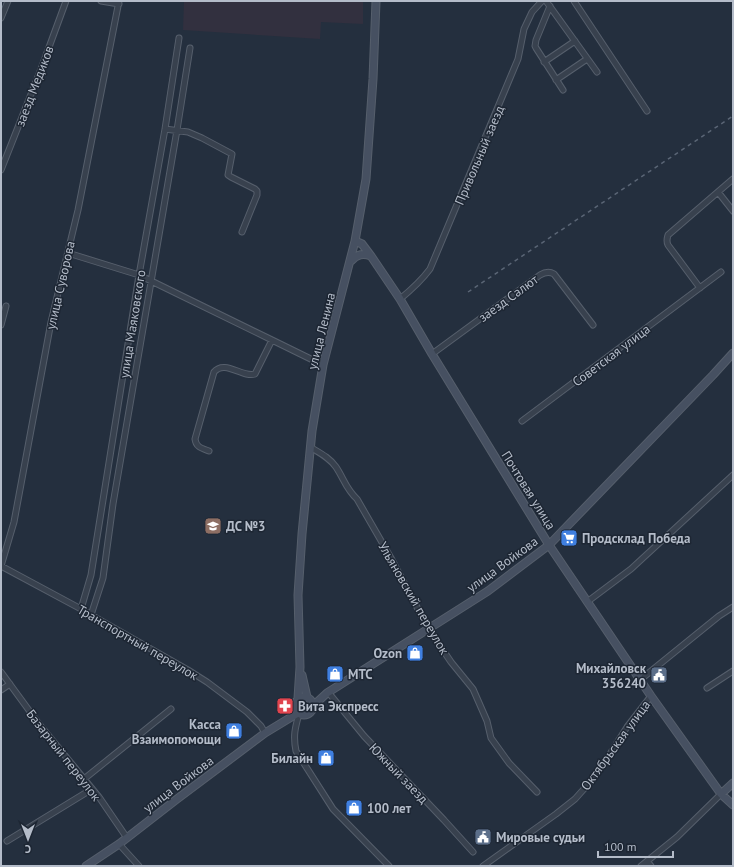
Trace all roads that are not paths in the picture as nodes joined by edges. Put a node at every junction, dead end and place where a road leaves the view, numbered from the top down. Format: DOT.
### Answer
graph roads {
  1 [pos="8,1"];
  2 [pos="66,1"];
  3 [pos="102,1"];
  4 [pos="376,1"];
  5 [pos="542,1"];
  6 [pos="574,1"];
  7 [pos="119,2"];
  8 [pos="548,3"];
  9 [pos="1,18"];
  10 [pos="180,38"];
  11 [pos="575,41"];
  12 [pos="190,48"];
  13 [pos="587,59"];
  14 [pos="544,62"];
  15 [pos="597,72"];
  16 [pos="556,80"];
  17 [pos="563,90"];
  18 [pos="647,111"];
  19 [pos="165,129"];
  20 [pos="177,130"];
  21 [pos="1,170"];
  22 [pos="733,179"];
  23 [pos="718,192"];
  24 [pos="733,211"];
  25 [pos="242,232"];
  26 [pos="356,241"];
  27 [pos="68,253"];
  28 [pos="372,256"];
  29 [pos="350,261"];
  30 [pos="721,272"];
  31 [pos="139,275"];
  32 [pos="151,281"];
  33 [pos="700,288"];
  34 [pos="400,299"];
  35 [pos="6,306"];
  36 [pos="1,325"];
  37 [pos="593,325"];
  38 [pos="272,340"];
  39 [pos="733,353"];
  40 [pos="432,354"];
  41 [pos="324,365"];
  42 [pos="522,421"];
  43 [pos="310,448"];
  44 [pos="208,451"];
  45 [pos="733,475"];
  46 [pos="549,545"];
  47 [pos="1,566"];
  48 [pos="587,602"];
  49 [pos="733,607"];
  50 [pos="81,608"];
  51 [pos="91,615"];
  52 [pos="428,628"];
  53 [pos="300,667"];
  54 [pos="733,671"];
  55 [pos="1,672"];
  56 [pos="640,680"];
  57 [pos="10,684"];
  58 [pos="707,688"];
  59 [pos="1,690"];
  60 [pos="327,693"];
  61 [pos="650,696"];
  62 [pos="308,697"];
  63 [pos="298,698"];
  64 [pos="314,705"];
  65 [pos="171,709"];
  66 [pos="297,711"];
  67 [pos="265,733"];
  68 [pos="84,779"];
  69 [pos="733,783"];
  70 [pos="92,789"];
  71 [pos="536,792"];
  72 [pos="721,794"];
  73 [pos="733,805"];
  74 [pos="127,838"];
  75 [pos="7,841"];
  76 [pos="119,844"];
  77 [pos="473,852"];
  78 [pos="647,861"];
  79 [pos="86,866"];
  80 [pos="139,866"];
  81 [pos="389,866"];
  82 [pos="483,866"];
  83 [pos="641,866"];
  84 [pos="651,866"];
  1 -- 9 [label="street"];
  2 -- 21 [label="street, заезд Медиков"];
  3 -- 7 [label="street"];
  4 -- 26 [label="main road, улица Ленина"];
  5 -- 34 [label="street, Привольный заезд"];
  6 -- 18 [label="street"];
  7 -- 27 [label="street, улица Суворова"];
  8 -- 11 [label="street"];
  8 -- 14 [label="street"];
  10 -- 19 [label="street, улица Маяковского"];
  11 -- 13 [label="street"];
  11 -- 14 [label="street"];
  12 -- 20 [label="street, улица Маяковского"];
  13 -- 15 [label="street"];
  13 -- 16 [label="street"];
  14 -- 16 [label="street"];
  16 -- 17 [label="street"];
  19 -- 20 [label="street"];
  19 -- 31 [label="street, улица Маяковского"];
  20 -- 25 [label="street"];
  20 -- 32 [label="street, улица Маяковского"];
  22 -- 23 [label="street"];
  23 -- 24 [label="street"];
  23 -- 33 [label="street"];
  26 -- 28 [label="main road, Почтовая улица"];
  26 -- 29 [label="main road, улица Ленина"];
  27 -- 31 [label="street"];
  27 -- 47 [label="street, улица Суворова"];
  28 -- 29 [label="main road"];
  28 -- 34 [label="main road, Почтовая улица"];
  29 -- 41 [label="main road, улица Ленина"];
  30 -- 33 [label="street, Советская улица"];
  31 -- 32 [label="street"];
  31 -- 50 [label="street, улица Маяковского"];
  32 -- 38 [label="street"];
  32 -- 51 [label="street, улица Маяковского"];
  33 -- 42 [label="street, Советская улица"];
  34 -- 40 [label="main road, Почтовая улица"];
  35 -- 36 [label="street"];
  37 -- 40 [label="street, заезд Салют"];
  38 -- 41 [label="street"];
  38 -- 44 [label="street"];
  39 -- 46 [label="main road, улица Войкова"];
  40 -- 46 [label="main road, Почтовая улица"];
  41 -- 43 [label="main road, улица Ленина"];
  43 -- 52 [label="street, Ульяновский переулок"];
  43 -- 53 [label="main road, улица Ленина"];
  45 -- 48 [label="street"];
  46 -- 48 [label="main road, Почтовая улица"];
  46 -- 52 [label="main road, улица Войкова"];
  47 -- 50 [label="street, Транспортный переулок"];
  48 -- 56 [label="main road, Почтовая улица"];
  49 -- 56 [label="street, Октябрьская улица"];
  50 -- 51 [label="street, Транспортный переулок"];
  51 -- 67 [label="street, Транспортный переулок"];
  52 -- 60 [label="main road, улица Войкова"];
  52 -- 71 [label="street, Ульяновский переулок"];
  53 -- 62 [label="main road, улица Ленина"];
  53 -- 63 [label="main road, улица Ленина"];
  54 -- 58 [label="street"];
  55 -- 57 [label="street, Базарный переулок"];
  56 -- 61 [label="main road, Почтовая улица"];
  57 -- 59 [label="street"];
  57 -- 68 [label="street, Базарный переулок"];
  60 -- 62 [label="main road, улица Войкова"];
  60 -- 64 [label="main road, улица Войкова"];
  60 -- 77 [label="street, Южный заезд"];
  61 -- 72 [label="main road, Почтовая улица"];
  61 -- 82 [label="street, Октябрьская улица"];
  62 -- 63 [label="main road"];
  62 -- 64 [label="main road"];
  63 -- 66 [label="main road"];
  64 -- 66 [label="main road"];
  65 -- 68 [label="street"];
  66 -- 67 [label="main road, улица Войкова"];
  66 -- 81 [label="street"];
  67 -- 74 [label="main road, улица Войкова"];
  68 -- 70 [label="street, Базарный переулок"];
  69 -- 72 [label="main road"];
  70 -- 74 [label="street, Базарный переулок"];
  70 -- 75 [label="street"];
  72 -- 73 [label="main road, Почтовая улица"];
  72 -- 78 [label="street"];
  74 -- 76 [label="main road, улица Войкова"];
  76 -- 79 [label="main road, улица Войкова"];
  76 -- 80 [label="street"];
  78 -- 83 [label="street"];
  78 -- 84 [label="street"];
}
